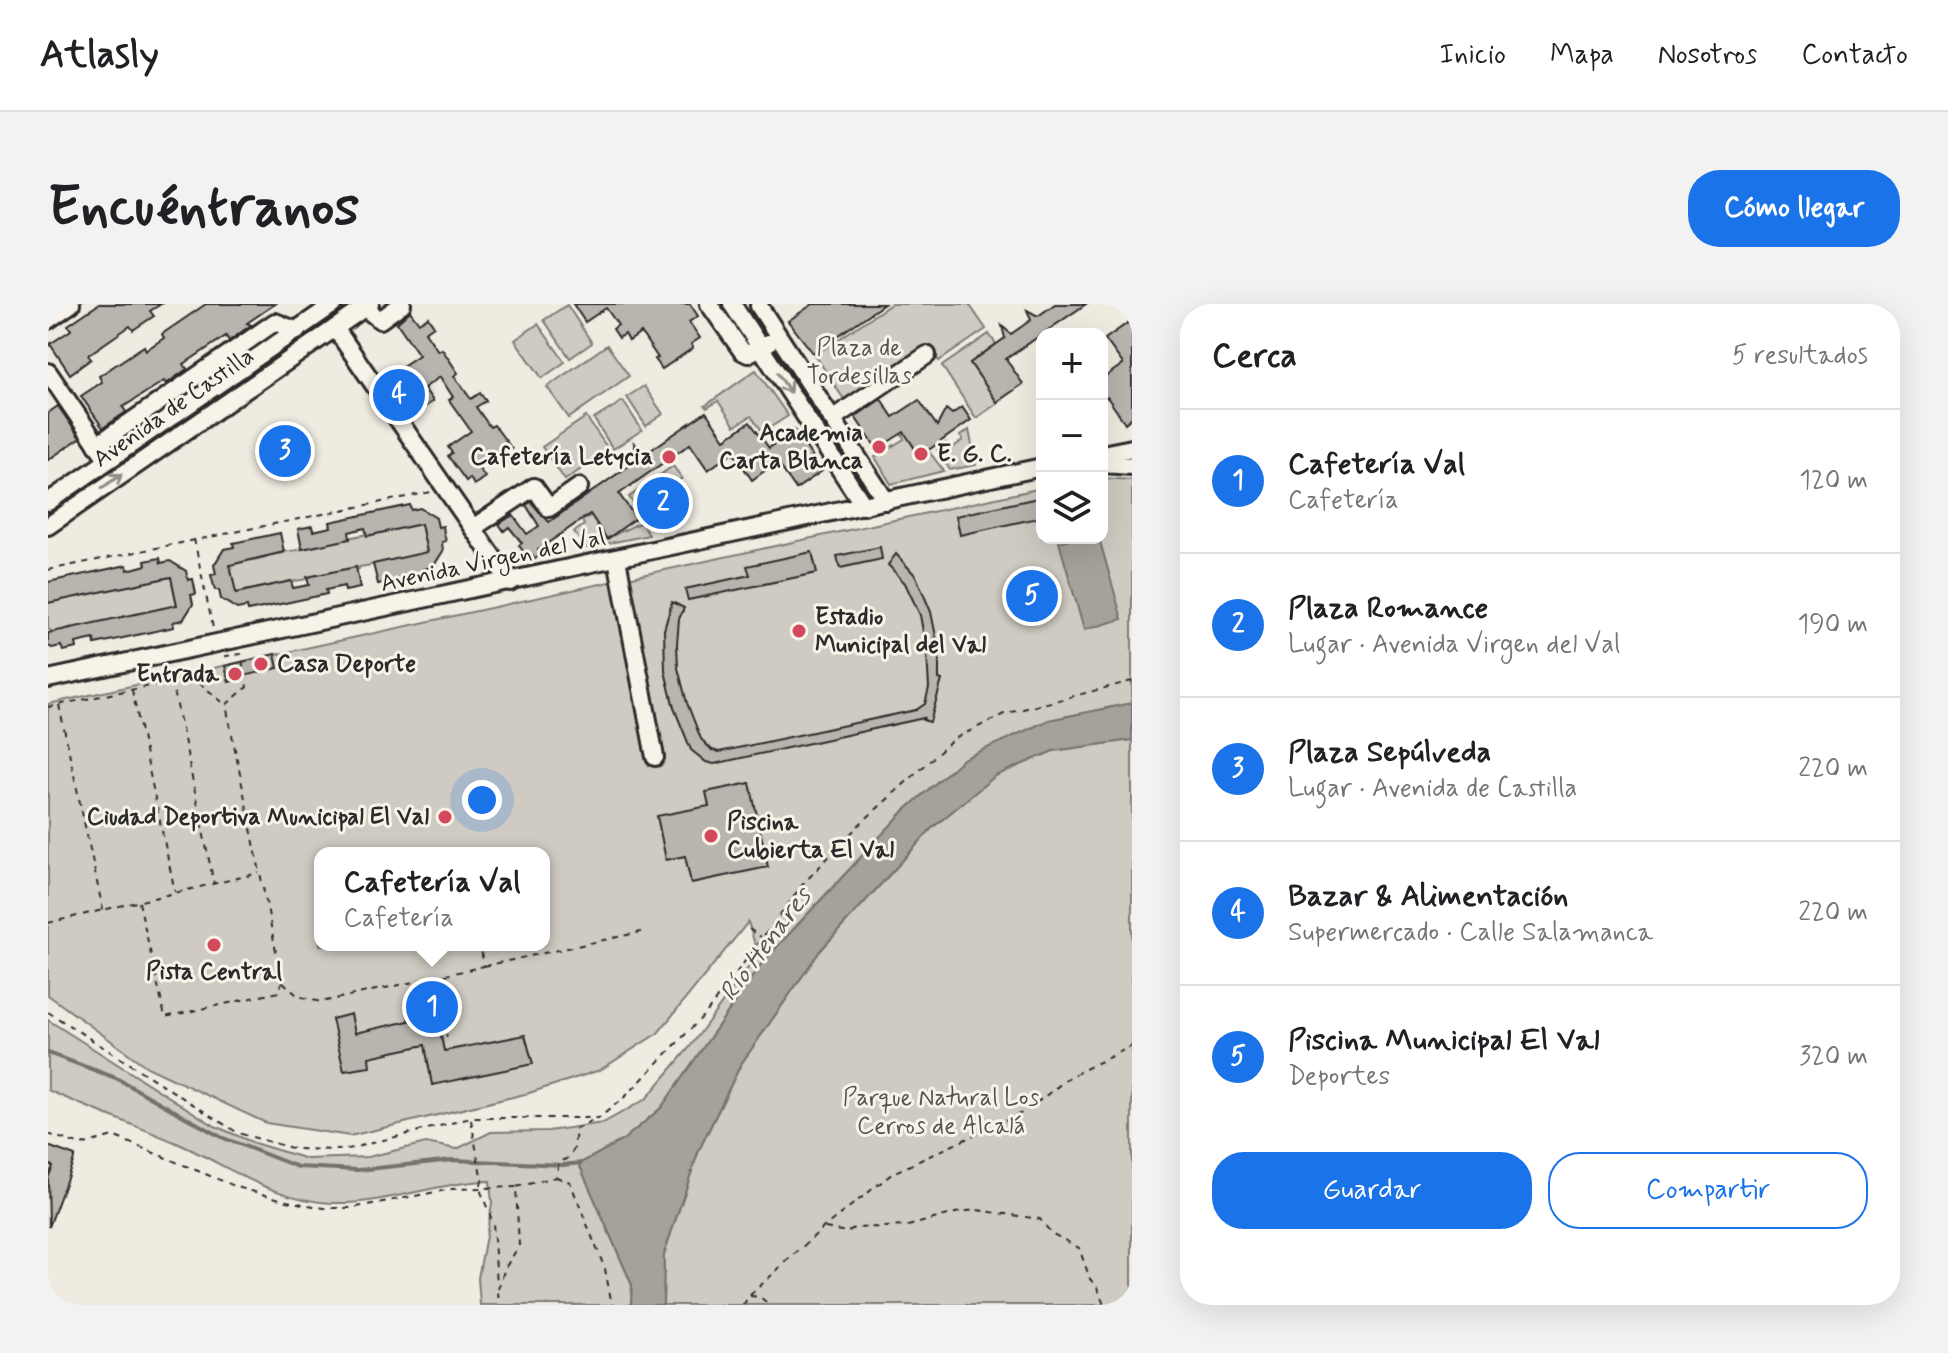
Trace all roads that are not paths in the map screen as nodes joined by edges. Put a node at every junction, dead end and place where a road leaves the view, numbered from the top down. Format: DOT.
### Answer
graph roads {
  1 [pos="71,304"];
  2 [pos="402,304"];
  3 [pos="709,304"];
  4 [pos="760,305"];
  5 [pos="367,306"];
  6 [pos="323,309"];
  7 [pos="736,311"];
  8 [pos="48,320"];
  9 [pos="334,328"];
  10 [pos="297,331"];
  11 [pos="779,336"];
  12 [pos="761,348"];
  13 [pos="927,355"];
  14 [pos="51,383"];
  15 [pos="832,419"];
  16 [pos="97,445"];
  17 [pos="1132,448"];
  18 [pos="1108,453"];
  19 [pos="108,460"];
  20 [pos="1108,464"];
  21 [pos="1132,466"];
  22 [pos="1036,468"];
  23 [pos="579,487"];
  24 [pos="886,501"];
  25 [pos="48,502"];
  26 [pos="864,506"];
  27 [pos="48,526"];
  28 [pos="473,528"];
  29 [pos="617,559"];
  30 [pos="510,582"];
  31 [pos="48,679"];
  32 [pos="655,757"];
  1 -- 8 [label="street"];
  2 -- 5 [label="street"];
  3 -- 12 [label="street"];
  4 -- 7 [label="street"];
  4 -- 11 [label="street"];
  5 -- 9 [label="street, Avenida de Castilla"];
  6 -- 9 [label="street, Avenida de Castilla"];
  6 -- 10 [label="street, Avenida de Castilla"];
  7 -- 12 [label="street"];
  27 -- 9 [label="street, Avenida de Castilla, one-way"];
  9 -- 28 [label="street"];
  10 -- 16 [label="street"];
  10 -- 19 [label="street, Avenida de Castilla"];
  11 -- 12 [label="street"];
  11 -- 15 [label="street"];
  12 -- 26 [label="street, one-way"];
  13 -- 15 [label="street"];
  14 -- 16 [label="street"];
  15 -- 24 [label="street"];
  16 -- 19 [label="street"];
  17 -- 18 [label="street"];
  19 -- 25 [label="street, Avenida de Castilla"];
  20 -- 21 [label="street"];
  22 -- 24 [label="street, Avenida Virgen del Val"];
  23 -- 28 [label="street"];
  24 -- 26 [label="street, Avenida Virgen del Val"];
  26 -- 29 [label="street, Avenida Virgen del Val"];
  28 -- 30 [label="street"];
  29 -- 30 [label="street, Avenida Virgen del Val"];
  29 -- 32 [label="street"];
  30 -- 31 [label="street, Avenida Virgen del Val"];
}
